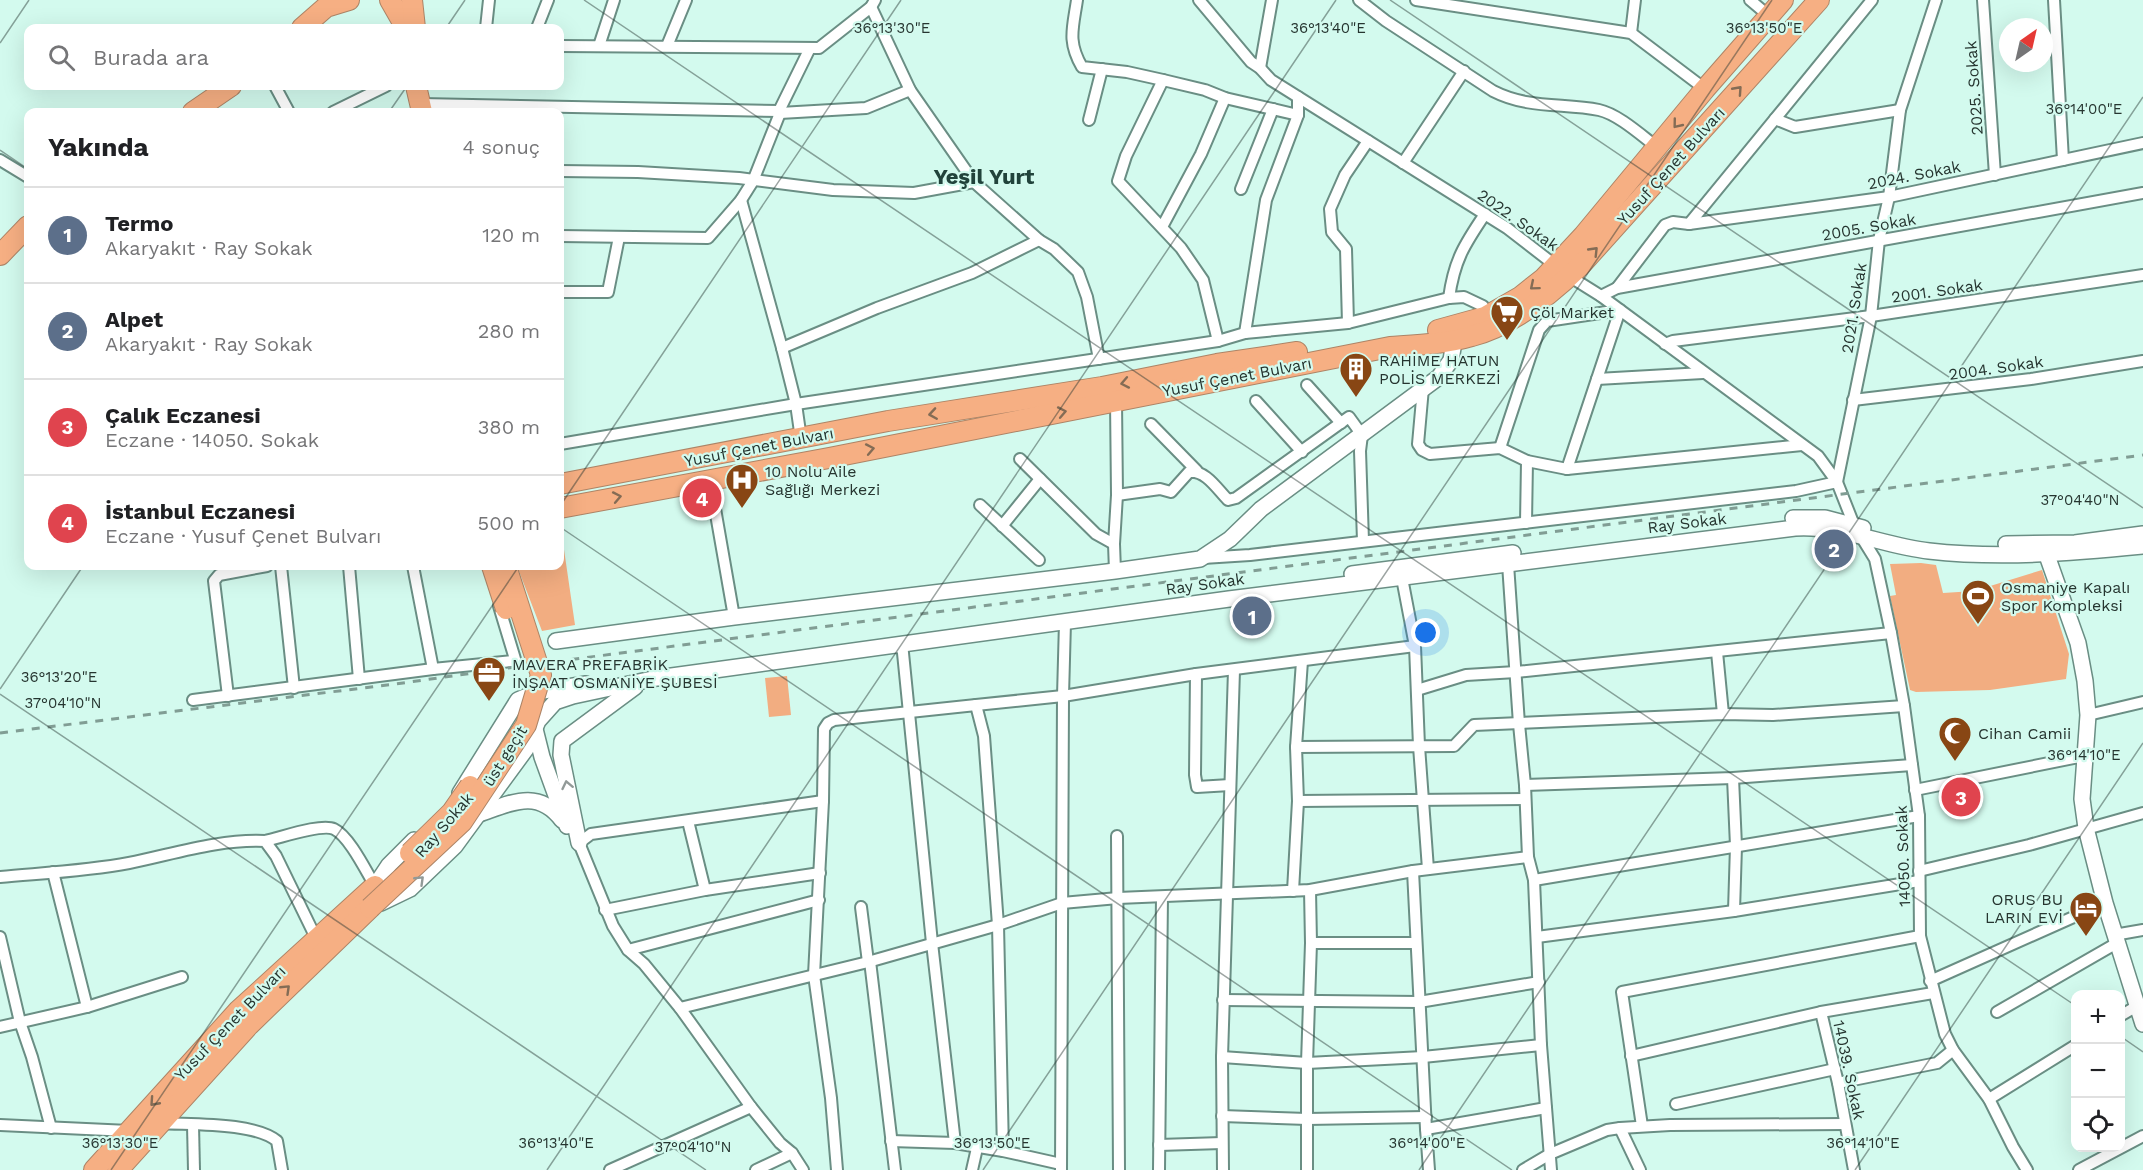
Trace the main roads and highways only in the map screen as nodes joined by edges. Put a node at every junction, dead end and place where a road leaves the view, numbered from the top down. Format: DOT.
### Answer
graph roads {
  1 [pos="322,0"];
  2 [pos="349,0"];
  3 [pos="373,0"];
  4 [pos="390,0"];
  5 [pos="412,0"];
  6 [pos="1783,0"];
  7 [pos="1819,0"];
  8 [pos="297,24"];
  9 [pos="307,24"];
  10 [pos="404,24"];
  11 [pos="415,24"];
  12 [pos="219,90"];
  13 [pos="225,90"];
  14 [pos="410,90"];
  15 [pos="418,104"];
  16 [pos="193,108"];
  17 [pos="199,108"];
  18 [pos="24,229"];
  19 [pos="0,253"];
  20 [pos="1563,271"];
  21 [pos="1456,333"];
  22 [pos="564,483"];
  23 [pos="564,507"];
  24 [pos="493,570"];
  25 [pos="507,570"];
  26 [pos="370,908"];
  27 [pos="94,1170"];
  28 [pos="118,1170"];
  1 -- 8 [label="highway"];
  2 -- 9 [label="highway"];
  3 -- 4 [label="highway"];
  4 -- 10 [label="highway"];
  5 -- 11 [label="highway"];
  6 -- 20 [label="highway, Yusuf Çenet Bulvarı, one-way"];
  20 -- 7 [label="highway, Yusuf Çenet Bulvarı, one-way"];
  12 -- 16 [label="highway"];
  13 -- 17 [label="highway"];
  14 -- 15 [label="highway"];
  18 -- 19 [label="highway"];
  20 -- 21 [label="highway, Yusuf Çenet Bulvarı"];
  21 -- 22 [label="highway, Yusuf Çenet Bulvarı, one-way"];
  23 -- 21 [label="highway, Yusuf Çenet Bulvarı, one-way"];
  24 -- 27 [label="highway, Yusuf Çenet Bulvarı, one-way, bridge"];
  25 -- 26 [label="highway, üst geçit, bridge"];
  28 -- 26 [label="highway, Yusuf Çenet Bulvarı, one-way"];
}
